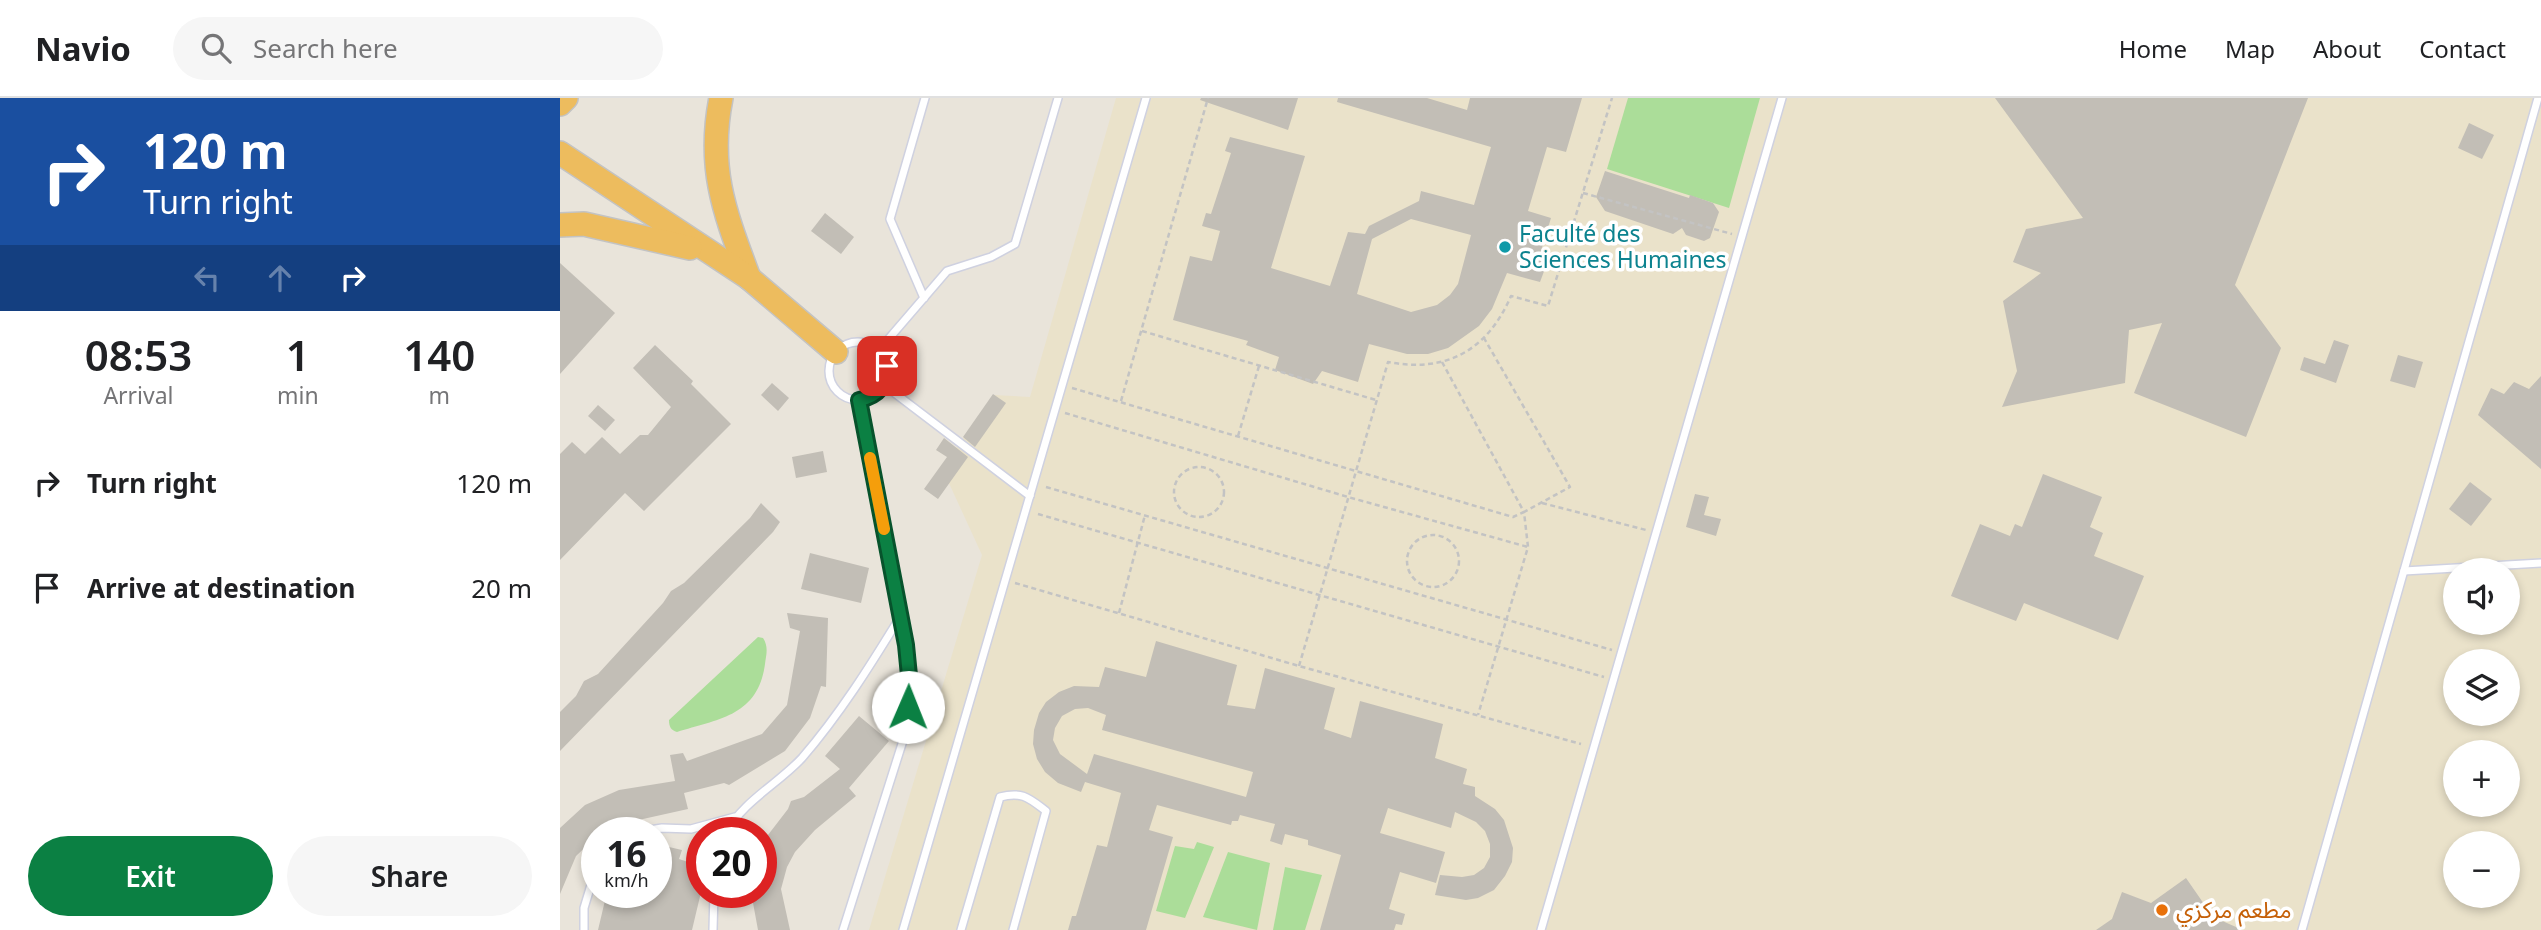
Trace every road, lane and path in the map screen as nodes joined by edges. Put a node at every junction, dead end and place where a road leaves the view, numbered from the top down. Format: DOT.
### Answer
graph roads {
  1 [pos="566,98"];
  2 [pos="721,98"];
  3 [pos="925,98"];
  4 [pos="1058,98"];
  5 [pos="1146,98"];
  6 [pos="1208,98"];
  7 [pos="1612,98"];
  8 [pos="1783,98"];
  9 [pos="2538,98"];
  10 [pos="560,104"];
  11 [pos="568,158"];
  12 [pos="1584,193"];
  13 [pos="560,225"];
  14 [pos="1742,237"];
  15 [pos="713,256"];
  16 [pos="749,278"];
  17 [pos="924,298"];
  18 [pos="1142,331"];
  19 [pos="1484,338"];
  20 [pos="878,350"];
  21 [pos="836,352"];
  22 [pos="1442,362"];
  23 [pos="1259,365"];
  24 [pos="884,385"];
  25 [pos="1062,386"];
  26 [pos="859,400"];
  27 [pos="1376,400"];
  28 [pos="1121,402"];
  29 [pos="1055,410"];
  30 [pos="1238,436"];
  31 [pos="1356,470"];
  32 [pos="1034,483"];
  33 [pos="1175,484"];
  34 [pos="1030,496"];
  35 [pos="1348,497"];
  36 [pos="1542,503"];
  37 [pos="1026,511"];
  38 [pos="1524,512"];
  39 [pos="1146,515"];
  40 [pos="1656,532"];
  41 [pos="1441,536"];
  42 [pos="1138,542"];
  43 [pos="1528,547"];
  44 [pos="2541,563"];
  45 [pos="1327,568"];
  46 [pos="2404,571"];
  47 [pos="1005,580"];
  48 [pos="1320,594"];
  49 [pos="1119,613"];
  50 [pos="901,616"];
  51 [pos="1506,619"];
  52 [pos="1497,646"];
  53 [pos="1622,652"];
  54 [pos="1298,666"];
  55 [pos="1614,680"];
  56 [pos="1478,715"];
  57 [pos="1594,747"];
  58 [pos="735,817"];
  59 [pos="584,908"];
  60 [pos="714,908"];
  61 [pos="584,930"];
  62 [pos="713,930"];
  63 [pos="843,930"];
  64 [pos="903,930"];
  65 [pos="961,930"];
  66 [pos="1013,930"];
  67 [pos="1541,930"];
  68 [pos="2302,930"];
  1 -- 10 [label="highway"];
  2 -- 16 [label="highway"];
  3 -- 17 [label="lane"];
  4 -- 17 [label="lane"];
  5 -- 25 [label="lane"];
  6 -- 18 [label="path"];
  7 -- 12 [label="path"];
  8 -- 14 [label="lane"];
  9 -- 46 [label="lane"];
  11 -- 15 [label="highway"];
  12 -- 14 [label="path"];
  12 -- 19 [label="path"];
  13 -- 15 [label="highway"];
  14 -- 40 [label="lane"];
  15 -- 16 [label="highway"];
  16 -- 21 [label="highway"];
  17 -- 20 [label="lane"];
  18 -- 23 [label="path"];
  18 -- 28 [label="path"];
  19 -- 22 [label="path"];
  19 -- 36 [label="path"];
  20 -- 21 [label="lane"];
  20 -- 24 [label="lane"];
  21 -- 26 [label="lane"];
  22 -- 27 [label="path"];
  22 -- 38 [label="path"];
  23 -- 27 [label="path"];
  23 -- 30 [label="path"];
  24 -- 26 [label="lane"];
  24 -- 34 [label="lane"];
  25 -- 28 [label="path"];
  25 -- 29 [label="lane"];
  26 -- 50 [label="lane"];
  27 -- 31 [label="path"];
  28 -- 30 [label="path"];
  29 -- 32 [label="lane"];
  29 -- 35 [label="path"];
  30 -- 31 [label="path"];
  31 -- 35 [label="path"];
  31 -- 38 [label="path"];
  32 -- 34 [label="lane"];
  32 -- 39 [label="path"];
  33 -- 33 [label="path"];
  34 -- 37 [label="lane"];
  35 -- 43 [label="path"];
  35 -- 45 [label="path"];
  36 -- 38 [label="path"];
  36 -- 40 [label="path"];
  37 -- 42 [label="path"];
  37 -- 47 [label="lane"];
  38 -- 43 [label="path"];
  39 -- 42 [label="path"];
  39 -- 45 [label="path"];
  40 -- 53 [label="lane"];
  41 -- 41 [label="path"];
  42 -- 48 [label="path"];
  42 -- 49 [label="path"];
  43 -- 51 [label="path"];
  44 -- 46 [label="lane"];
  45 -- 48 [label="path"];
  45 -- 51 [label="path"];
  46 -- 68 [label="lane"];
  47 -- 49 [label="path"];
  47 -- 64 [label="lane"];
  48 -- 52 [label="path"];
  48 -- 54 [label="path"];
  49 -- 54 [label="path"];
  50 -- 58 [label="lane"];
  50 -- 63 [label="lane"];
  51 -- 52 [label="path"];
  51 -- 53 [label="path"];
  52 -- 55 [label="path"];
  52 -- 56 [label="path"];
  53 -- 55 [label="lane"];
  54 -- 56 [label="path"];
  55 -- 57 [label="lane"];
  56 -- 57 [label="path"];
  57 -- 67 [label="lane"];
  59 -- 61 [label="lane"];
  60 -- 62 [label="lane"];
  65 -- 66 [label="lane"];
}
